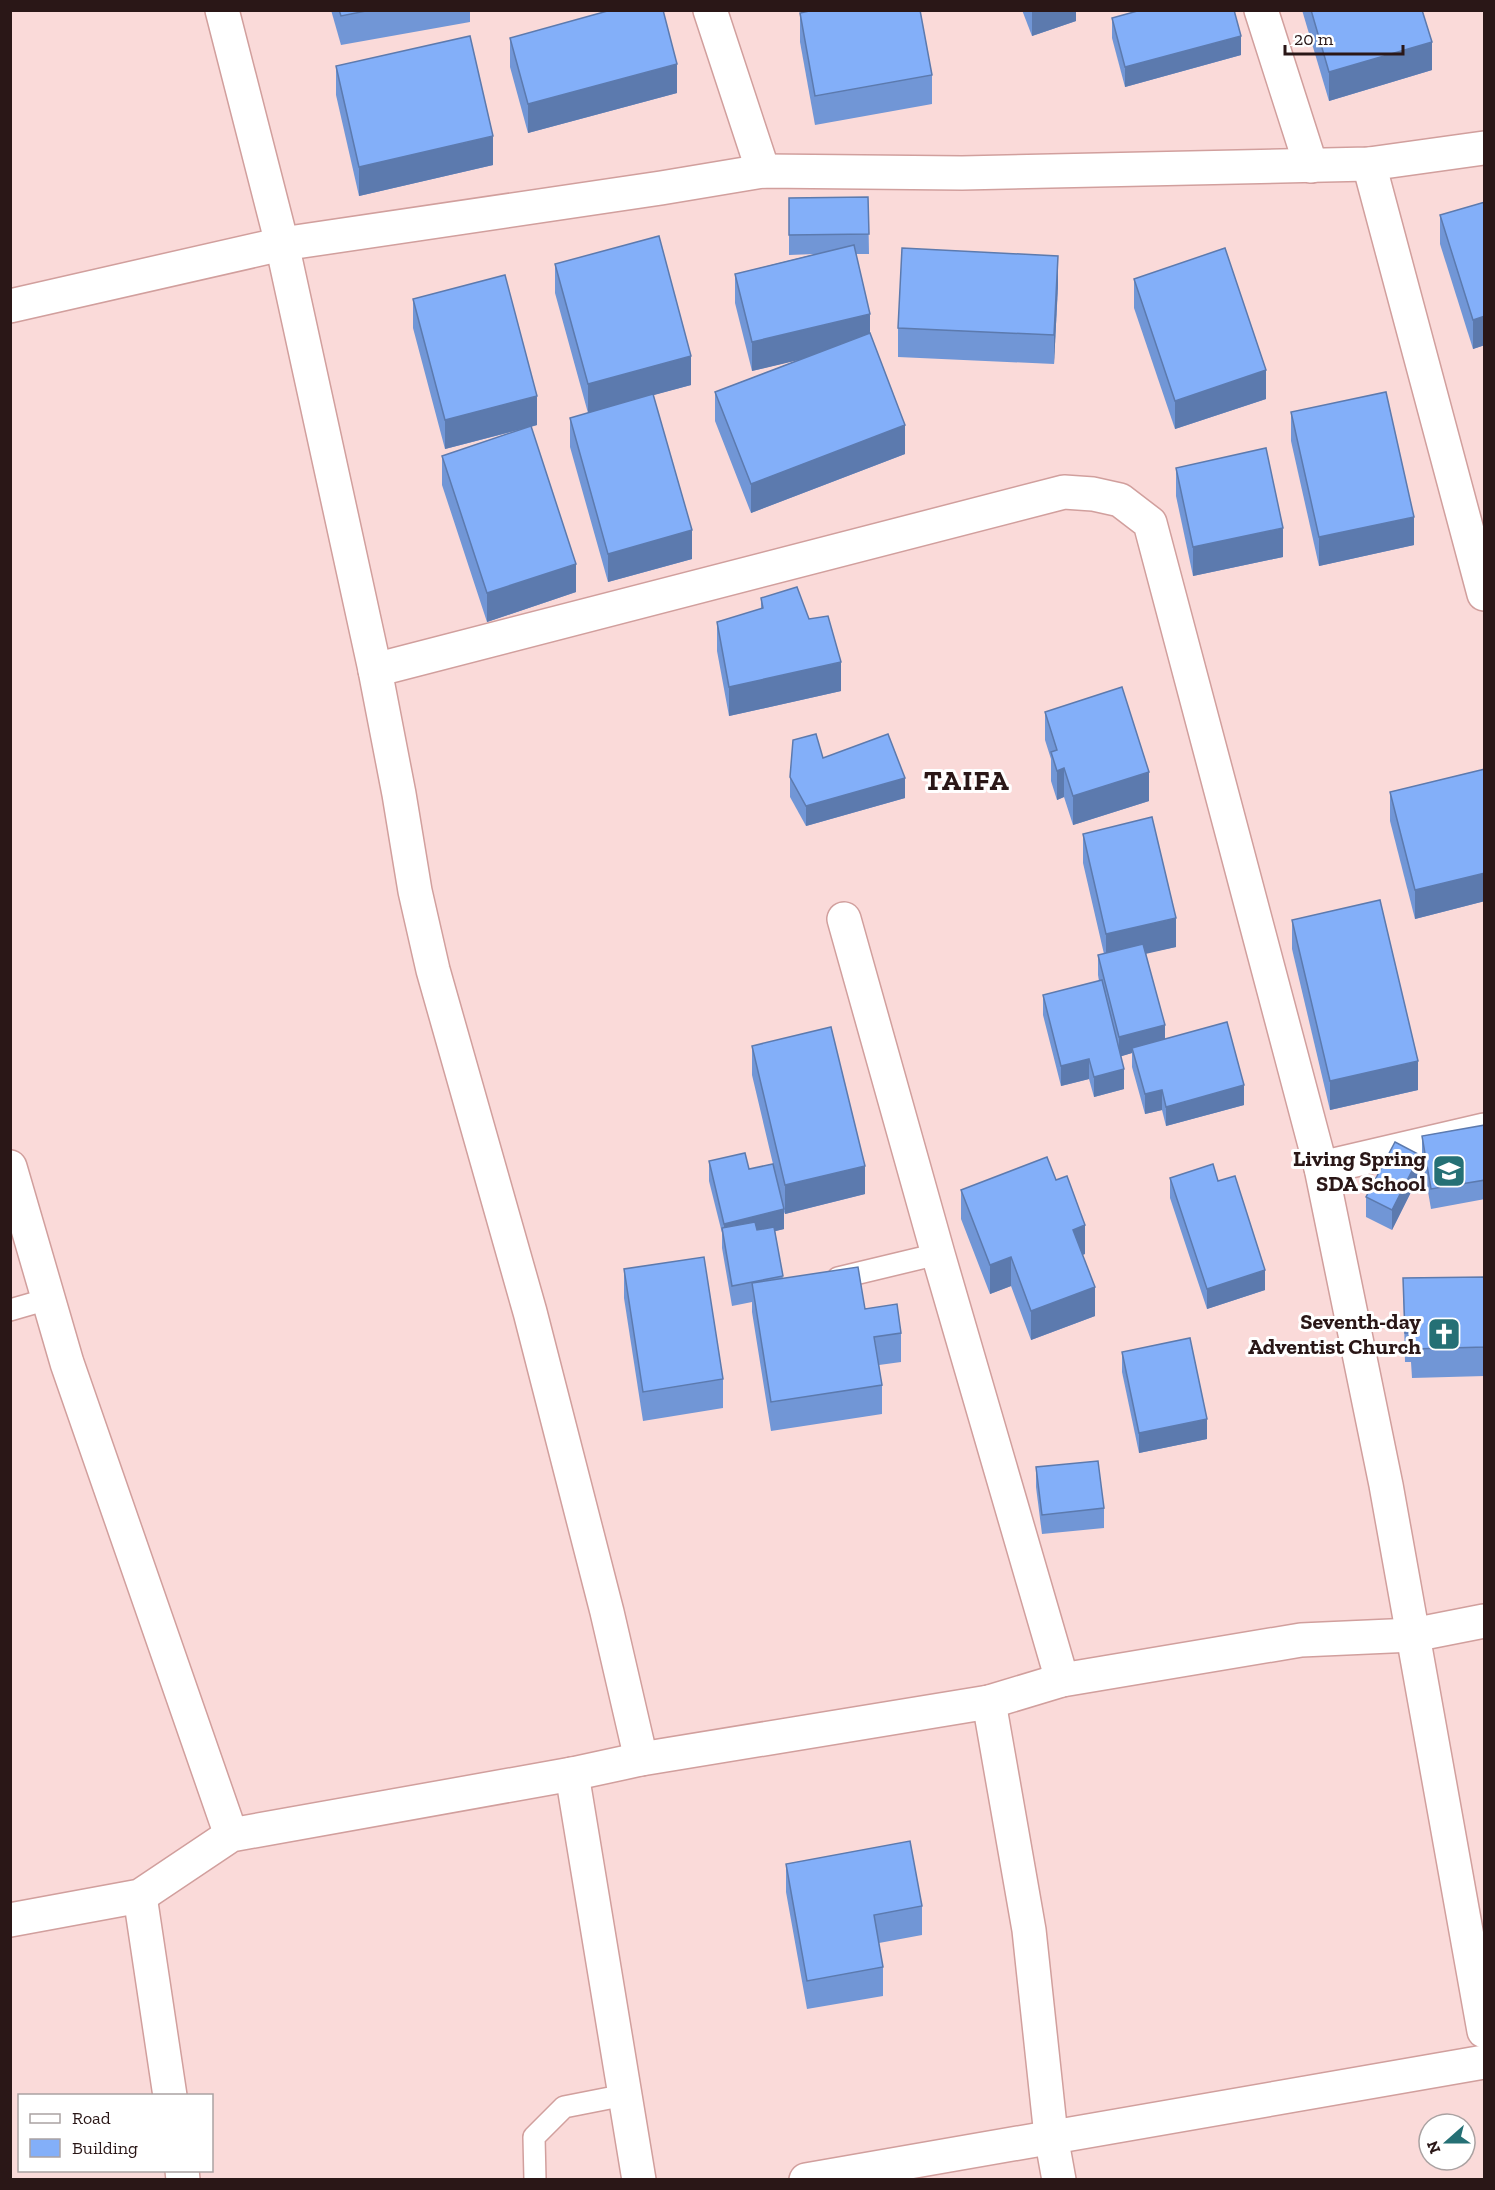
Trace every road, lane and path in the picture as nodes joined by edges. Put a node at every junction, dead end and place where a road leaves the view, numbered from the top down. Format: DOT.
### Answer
graph roads {
  1 [pos="222,10"];
  2 [pos="711,10"];
  3 [pos="1261,10"];
  4 [pos="1485,148"];
  5 [pos="1369,164"];
  6 [pos="1311,166"];
  7 [pos="763,171"];
  8 [pos="282,244"];
  9 [pos="10,306"];
  10 [pos="1485,594"];
  11 [pos="375,670"];
  12 [pos="844,919"];
  13 [pos="1485,1130"];
  14 [pos="10,1167"];
  15 [pos="1321,1168"];
  16 [pos="938,1254"];
  17 [pos="838,1278"];
  18 [pos="48,1299"];
  19 [pos="10,1310"];
  20 [pos="1485,1621"];
  21 [pos="1413,1635"];
  22 [pos="1062,1680"];
  23 [pos="989,1702"];
  24 [pos="641,1759"];
  25 [pos="572,1774"];
  26 [pos="231,1835"];
  27 [pos="140,1896"];
  28 [pos="10,1920"];
  29 [pos="1485,2031"];
  30 [pos="1485,2062"];
  31 [pos="170,2094"];
  32 [pos="625,2095"];
  33 [pos="1051,2136"];
  34 [pos="535,2180"];
  35 [pos="639,2180"];
  36 [pos="806,2180"];
  37 [pos="1059,2180"];
  1 -- 8 [label="street"];
  2 -- 7 [label="street"];
  3 -- 6 [label="street"];
  4 -- 5 [label="street"];
  5 -- 6 [label="street"];
  5 -- 10 [label="street"];
  6 -- 7 [label="street"];
  7 -- 8 [label="street"];
  8 -- 9 [label="street"];
  8 -- 11 [label="street"];
  11 -- 15 [label="street"];
  11 -- 24 [label="street"];
  12 -- 16 [label="street"];
  13 -- 15 [label="street"];
  14 -- 18 [label="street"];
  15 -- 21 [label="street"];
  16 -- 17 [label="lane"];
  16 -- 22 [label="street"];
  18 -- 19 [label="lane"];
  18 -- 26 [label="street"];
  20 -- 21 [label="street"];
  21 -- 22 [label="street"];
  21 -- 29 [label="street"];
  22 -- 23 [label="street"];
  23 -- 24 [label="street"];
  23 -- 33 [label="street"];
  24 -- 25 [label="street"];
  25 -- 26 [label="street"];
  25 -- 32 [label="street"];
  26 -- 27 [label="street"];
  27 -- 28 [label="street"];
  27 -- 31 [label="street"];
  30 -- 33 [label="street"];
  32 -- 34 [label="lane"];
  32 -- 35 [label="street"];
  33 -- 36 [label="street"];
  33 -- 37 [label="street"];
}
